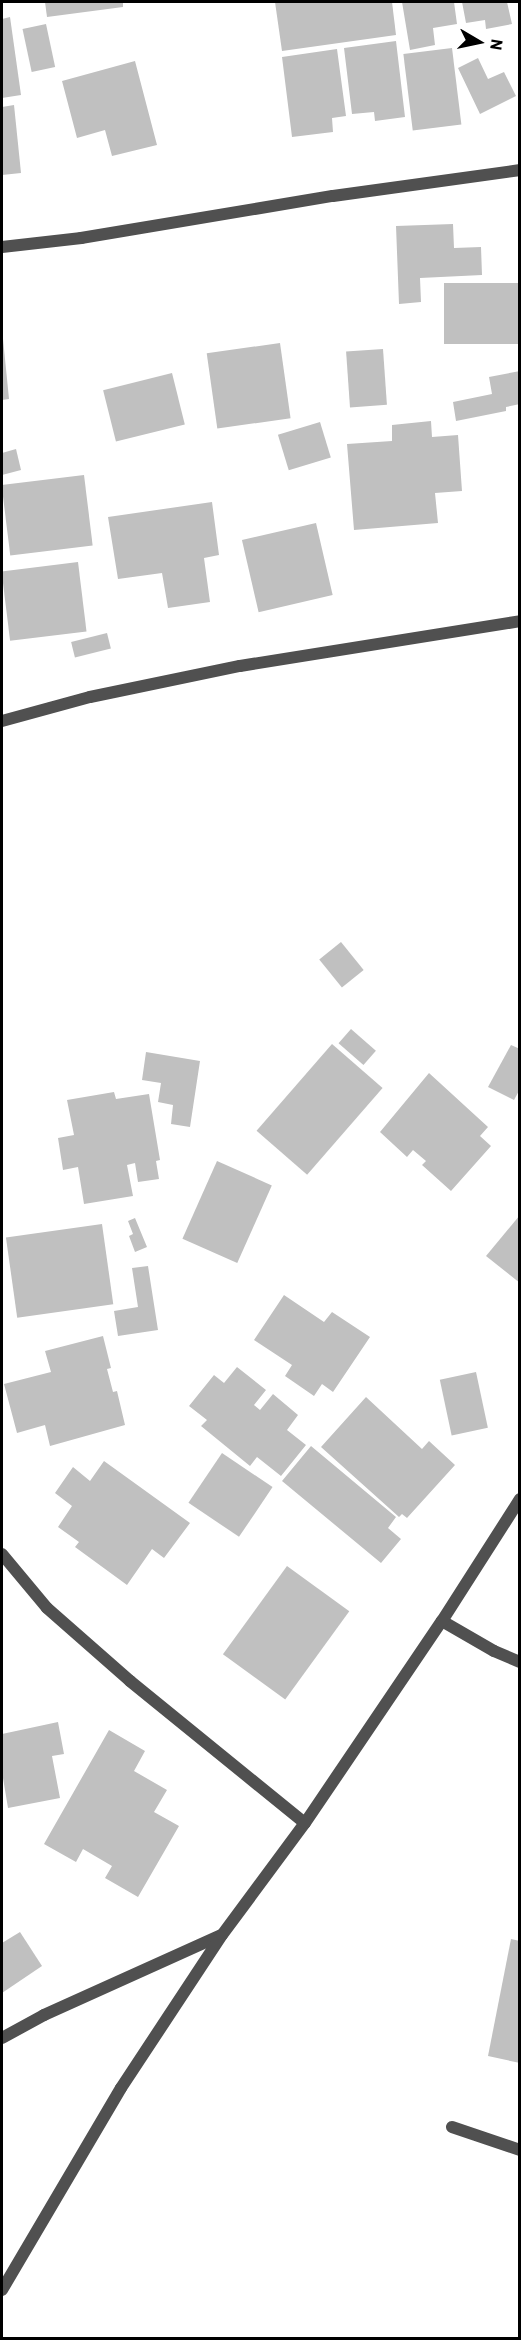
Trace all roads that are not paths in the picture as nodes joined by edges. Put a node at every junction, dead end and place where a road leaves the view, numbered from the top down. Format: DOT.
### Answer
graph roads {
  1 [pos="519,170"];
  2 [pos="2,247"];
  3 [pos="519,621"];
  4 [pos="2,721"];
  5 [pos="519,1499"];
  6 [pos="2,1554"];
  7 [pos="442,1621"];
  8 [pos="519,1662"];
  9 [pos="305,1822"];
  10 [pos="222,1935"];
  11 [pos="2,2038"];
  12 [pos="452,2127"];
  13 [pos="519,2150"];
  14 [pos="2,2290"];
  1 -- 2 [label="street"];
  3 -- 4 [label="street"];
  5 -- 7 [label="street"];
  6 -- 9 [label="street"];
  7 -- 8 [label="street"];
  7 -- 9 [label="street"];
  9 -- 10 [label="street"];
  10 -- 11 [label="street"];
  10 -- 14 [label="street"];
  12 -- 13 [label="street"];
}
